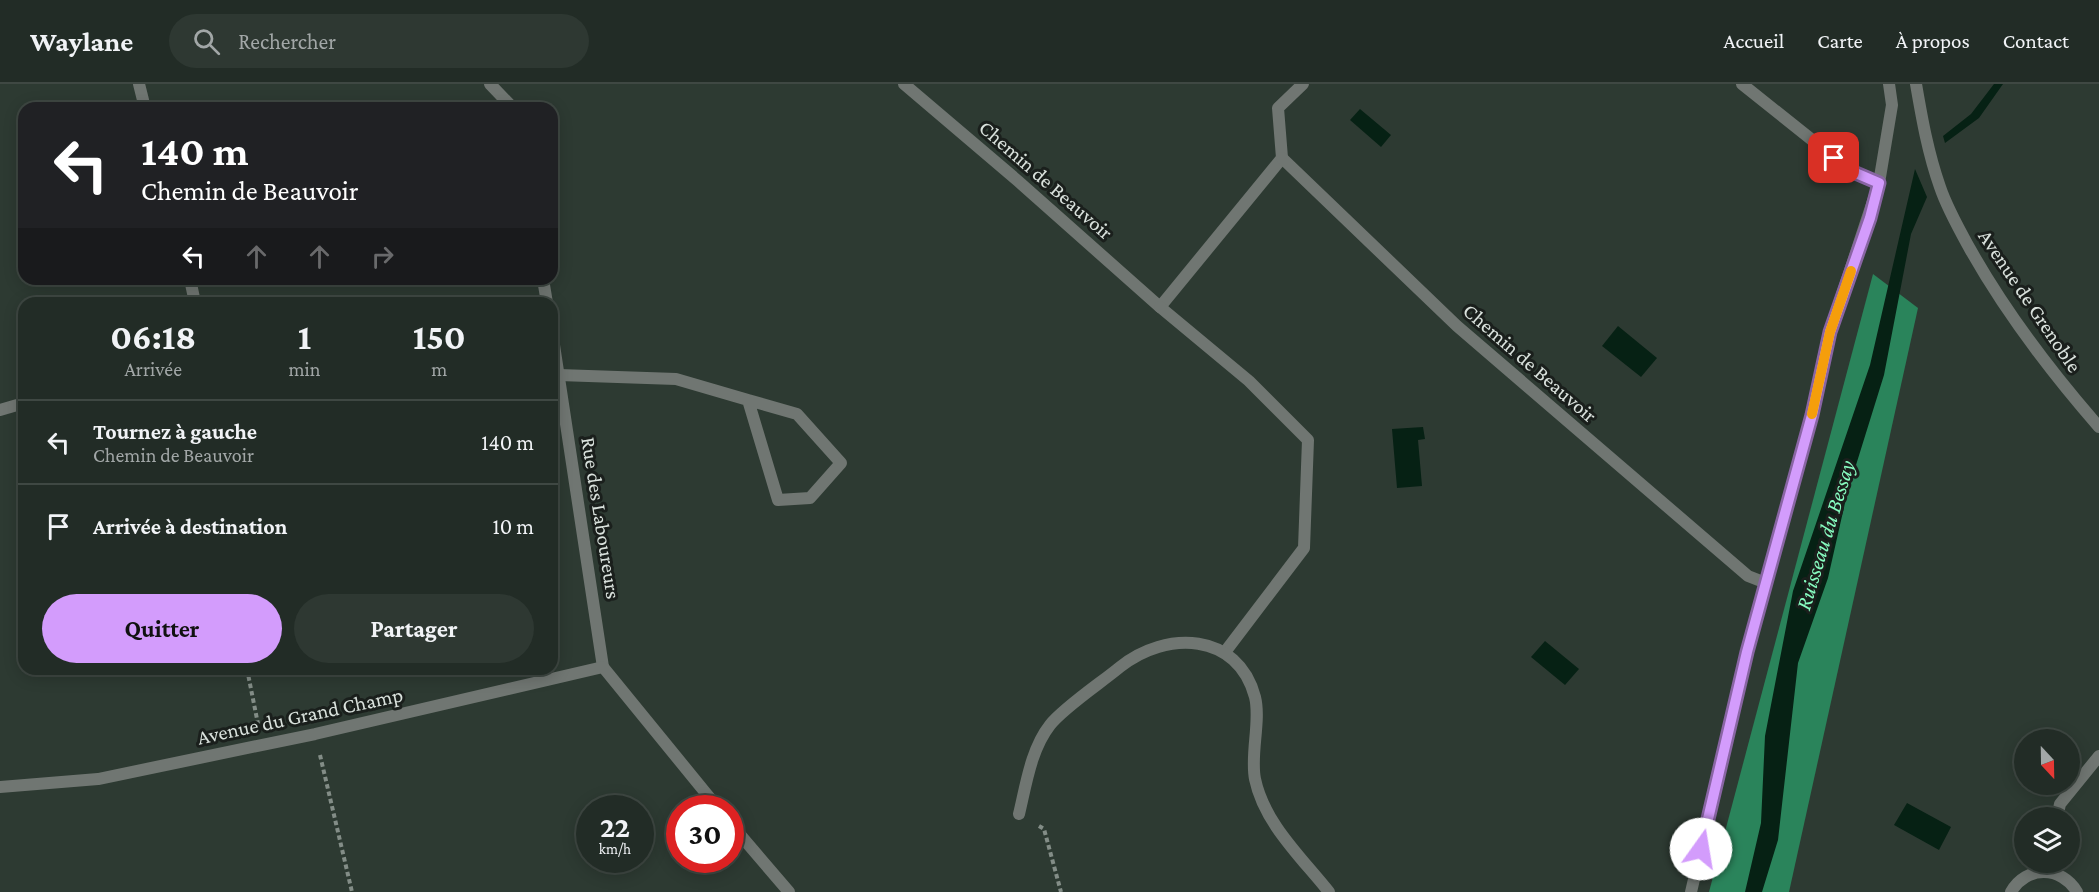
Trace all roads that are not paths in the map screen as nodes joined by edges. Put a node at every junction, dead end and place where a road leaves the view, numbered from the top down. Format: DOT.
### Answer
graph roads {
  1 [pos="138,84"];
  2 [pos="490,84"];
  3 [pos="904,84"];
  4 [pos="1304,84"];
  5 [pos="1742,84"];
  6 [pos="1889,84"];
  7 [pos="1916,84"];
  8 [pos="144,102"];
  9 [pos="507,102"];
  10 [pos="1282,158"];
  11 [pos="1879,183"];
  12 [pos="1160,307"];
  13 [pos="558,369"];
  14 [pos="559,375"];
  15 [pos="748,400"];
  16 [pos="18,405"];
  17 [pos="0,410"];
  18 [pos="2099,427"];
  19 [pos="1766,583"];
  20 [pos="1225,652"];
  21 [pos="603,667"];
  22 [pos="2099,756"];
  23 [pos="0,787"];
  24 [pos="707,795"];
  25 [pos="2059,807"];
  26 [pos="1019,814"];
  27 [pos="744,839"];
  28 [pos="2032,873"];
  29 [pos="2057,873"];
  30 [pos="789,892"];
  31 [pos="1329,892"];
  32 [pos="1691,892"];
  33 [pos="2011,892"];
  34 [pos="2077,892"];
  1 -- 8 [label="street"];
  2 -- 9 [label="street"];
  3 -- 12 [label="street, Chemin de Beauvoir"];
  4 -- 10 [label="street"];
  5 -- 11 [label="street"];
  6 -- 11 [label="street"];
  7 -- 18 [label="street, Avenue de Grenoble"];
  10 -- 12 [label="street"];
  10 -- 19 [label="street, Chemin de Beauvoir"];
  11 -- 19 [label="street"];
  12 -- 20 [label="street, Chemin de Beauvoir"];
  13 -- 14 [label="street, Rue des Laboureurs"];
  14 -- 15 [label="street"];
  14 -- 21 [label="street, Rue des Laboureurs"];
  15 -- 15 [label="street"];
  16 -- 17 [label="street"];
  19 -- 32 [label="street"];
  20 -- 26 [label="street"];
  20 -- 31 [label="street"];
  21 -- 23 [label="street, Avenue du Grand Champ"];
  21 -- 24 [label="street"];
  22 -- 25 [label="street"];
  27 -- 30 [label="street"];
  28 -- 33 [label="street"];
  29 -- 34 [label="street"];
}
